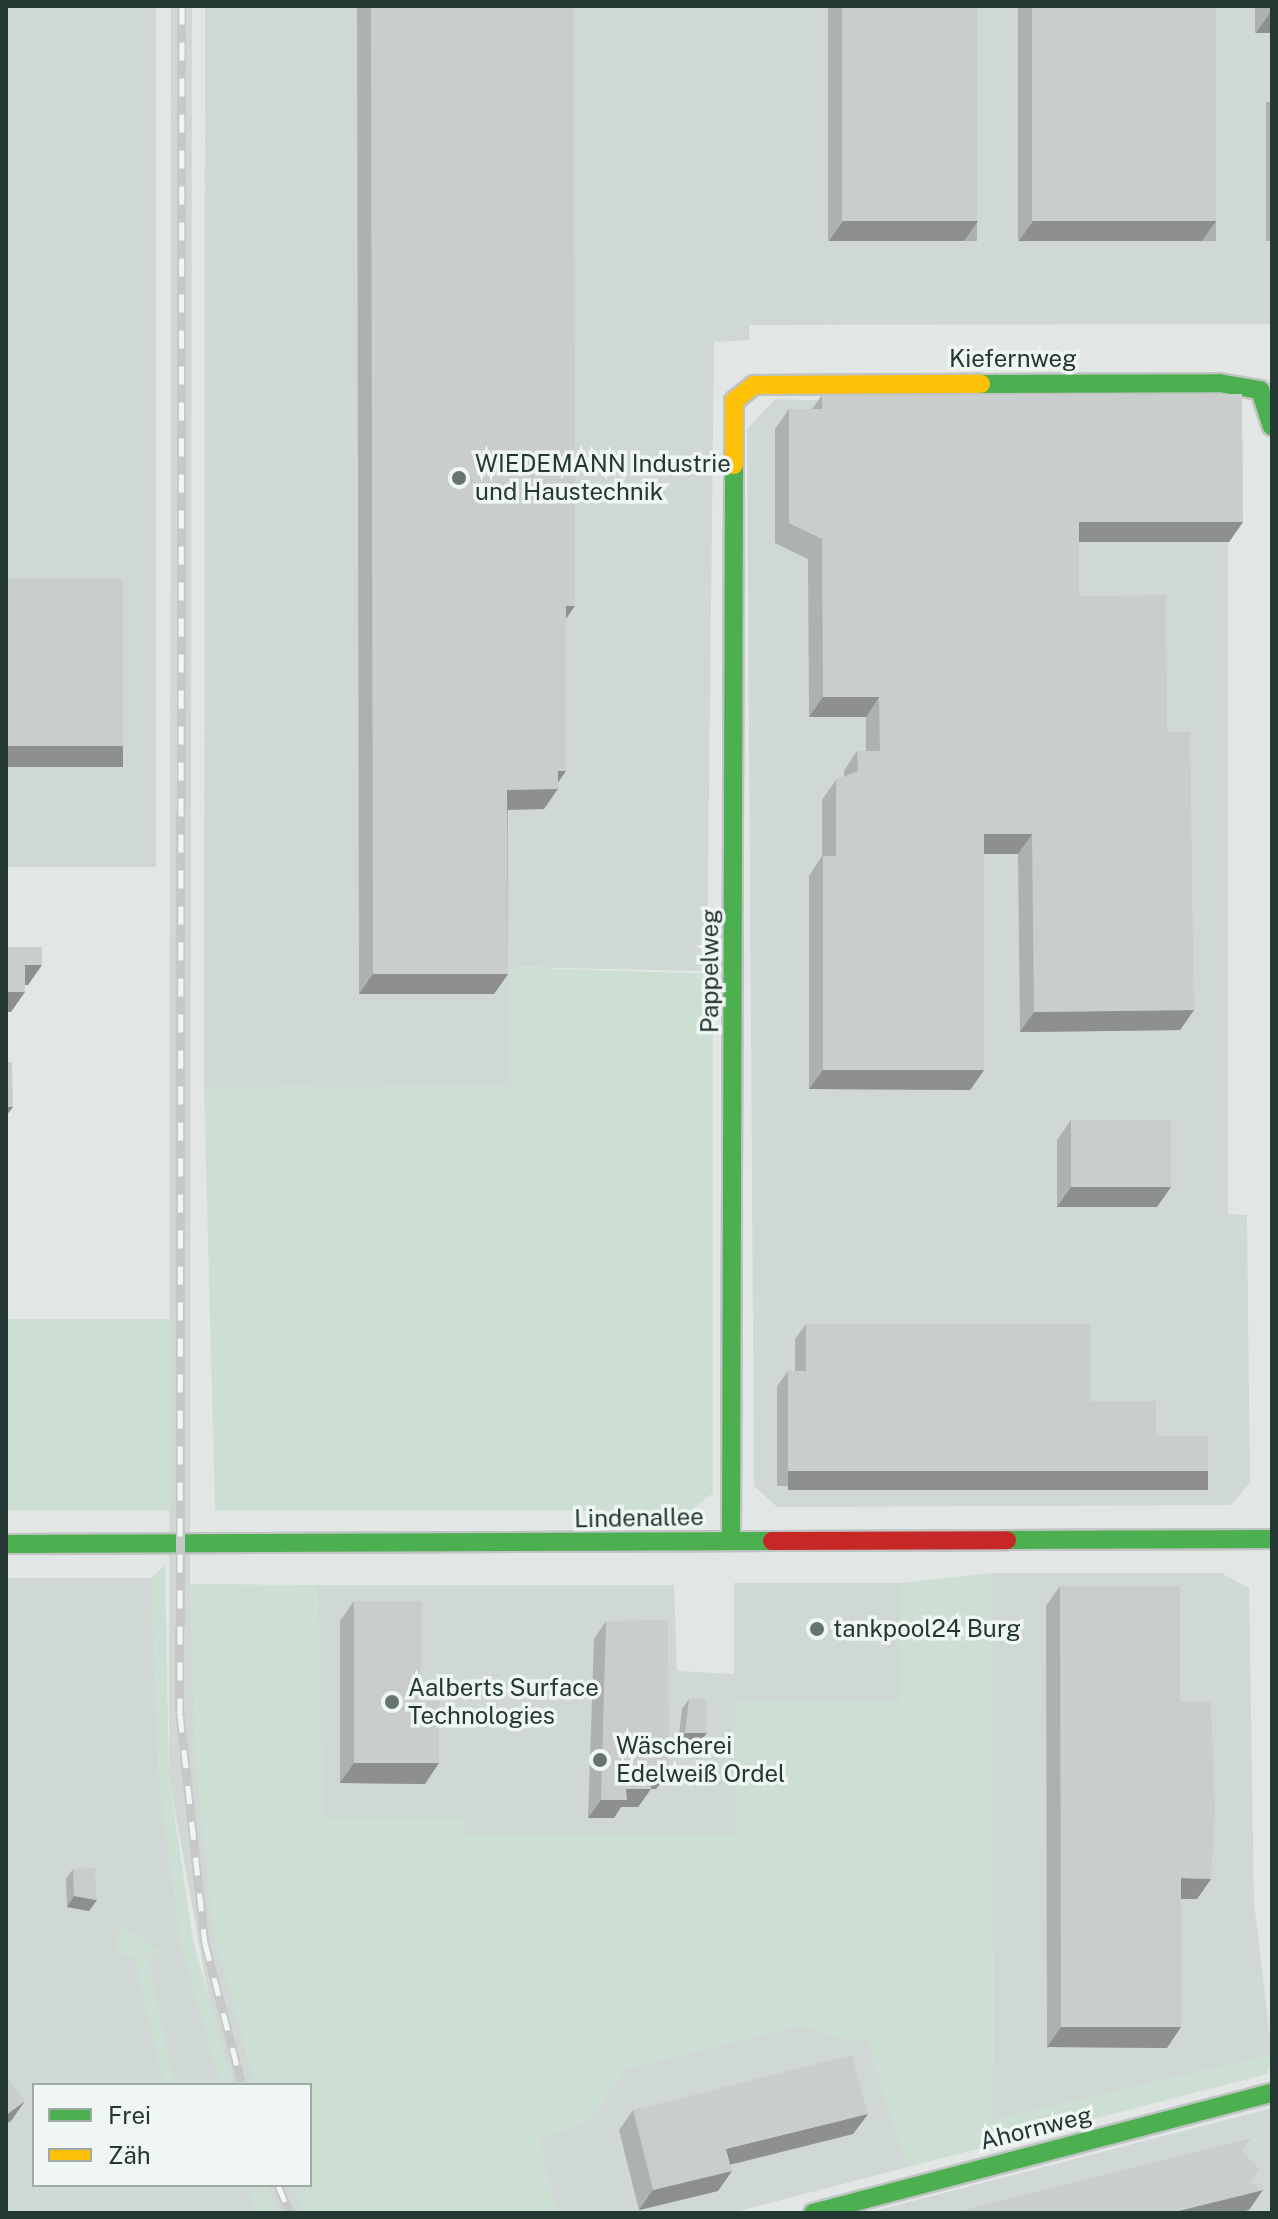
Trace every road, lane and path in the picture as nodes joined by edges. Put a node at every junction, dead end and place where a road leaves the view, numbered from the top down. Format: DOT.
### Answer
graph roads {
  1 [pos="734,401"];
  2 [pos="1272,426"];
  3 [pos="1272,1539"];
  4 [pos="731,1541"];
  5 [pos="6,1544"];
  6 [pos="1272,2093"];
  7 [pos="813,2213"];
  1 -- 2 [label="street, Kiefernweg"];
  1 -- 4 [label="street, Pappelweg"];
  3 -- 4 [label="street, Lindenallee"];
  4 -- 5 [label="street, Lindenallee"];
  6 -- 7 [label="street, Ahornweg"];
}
